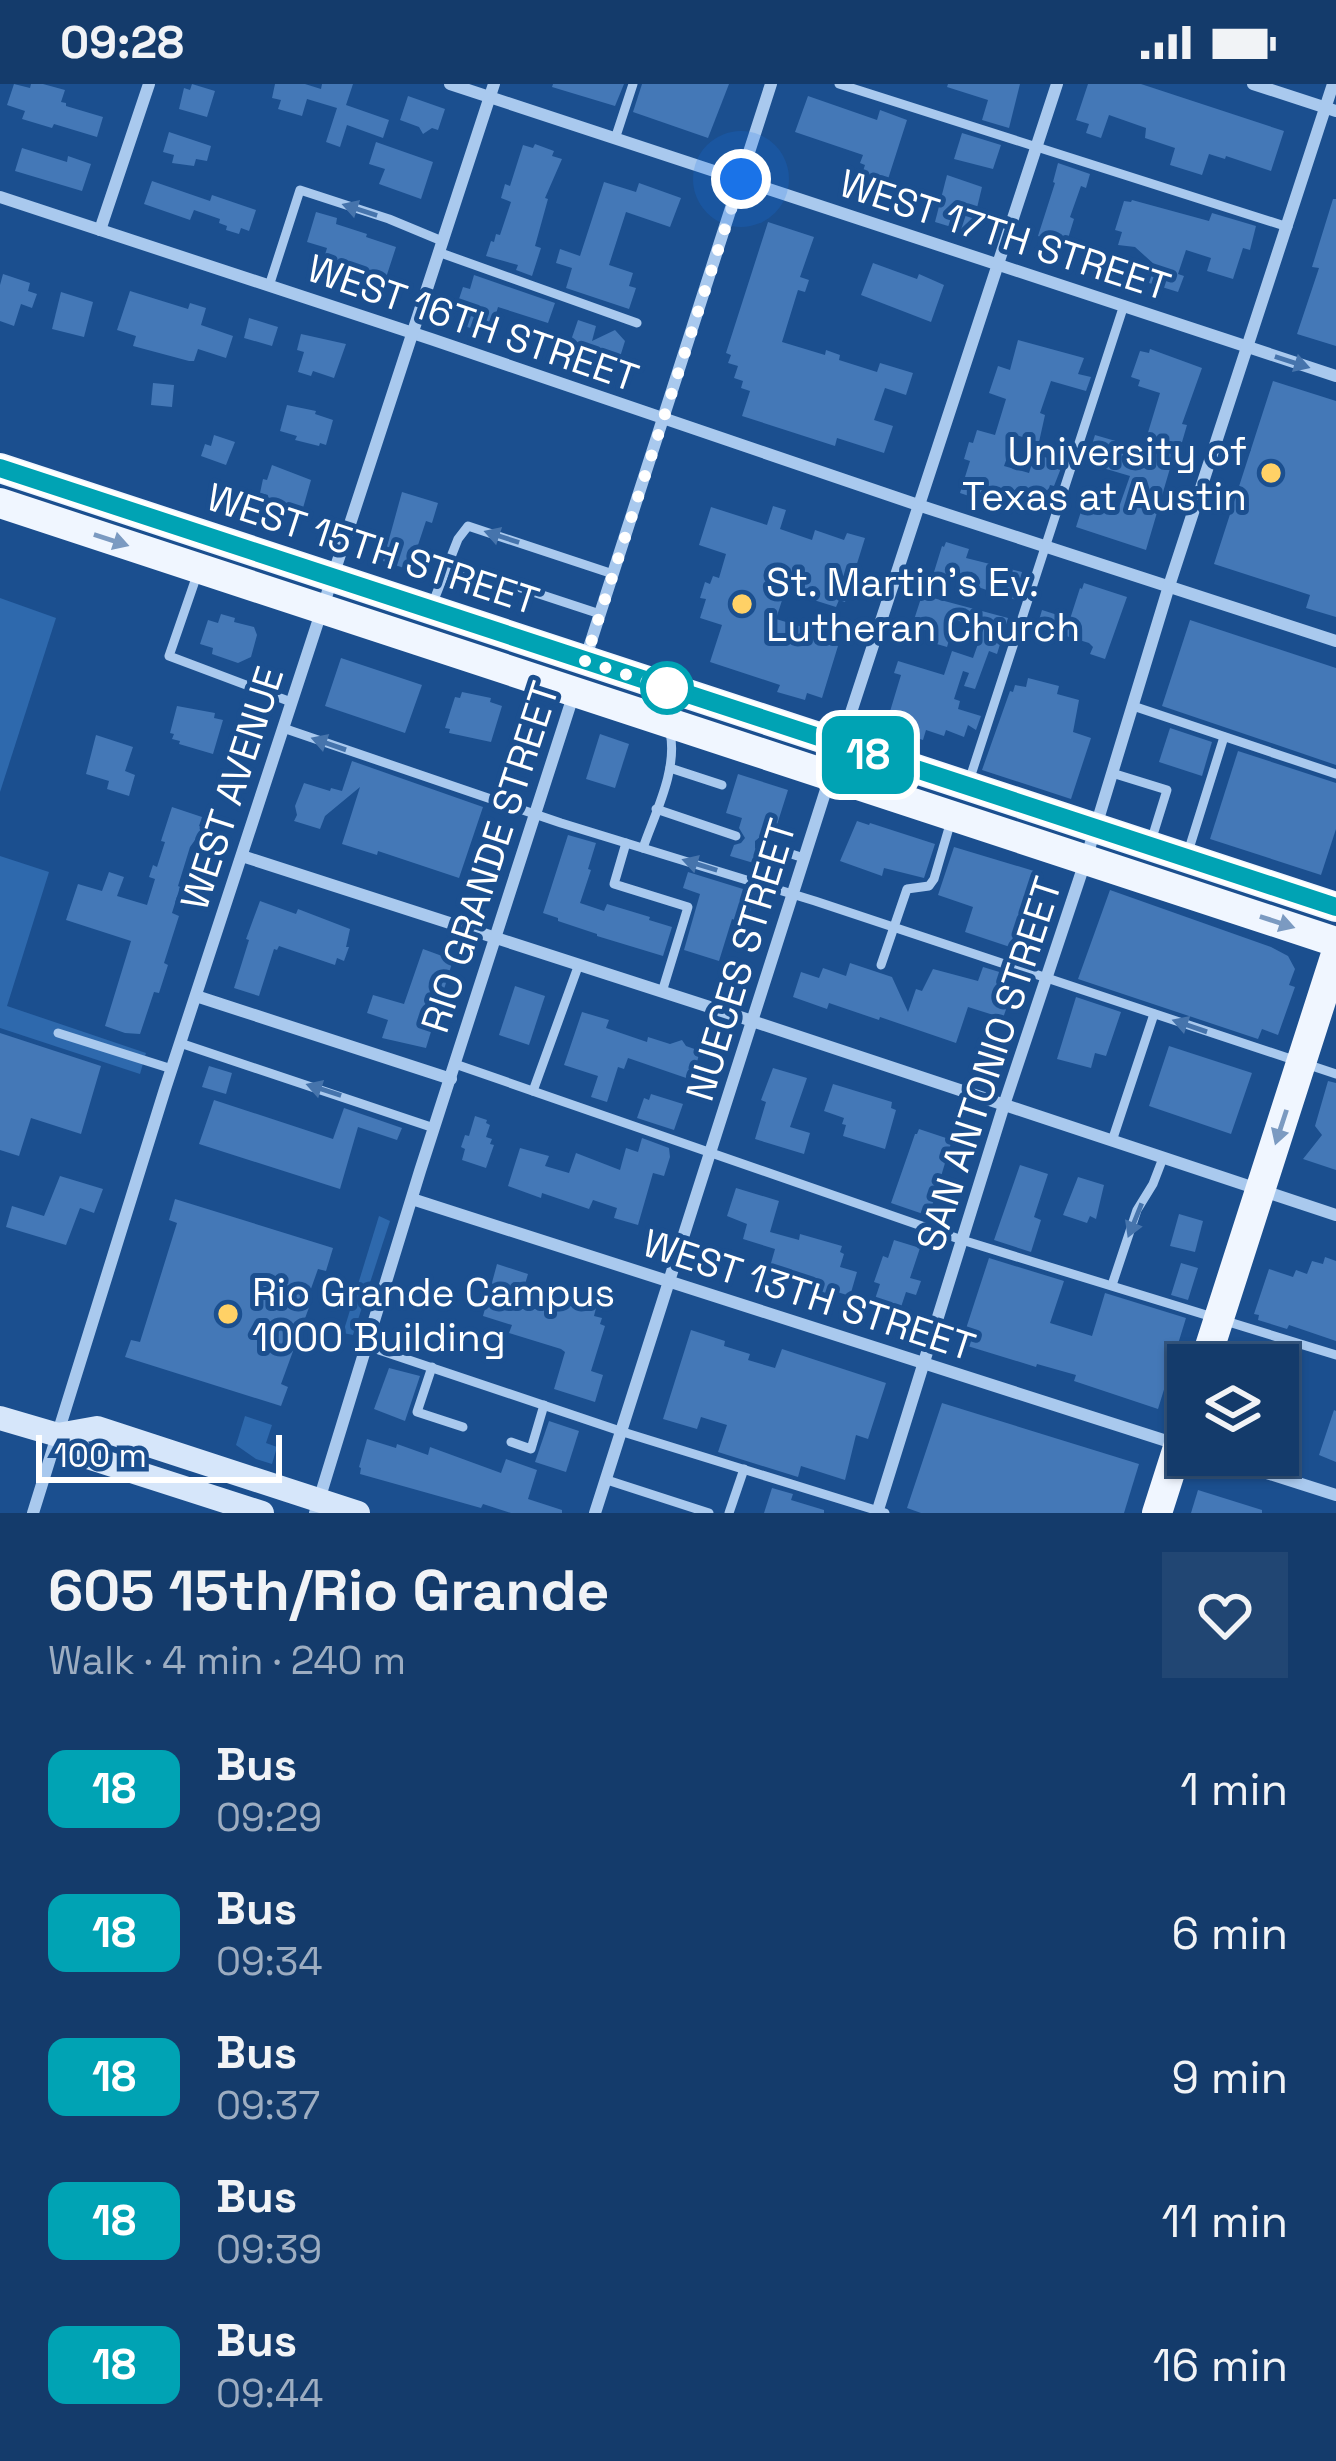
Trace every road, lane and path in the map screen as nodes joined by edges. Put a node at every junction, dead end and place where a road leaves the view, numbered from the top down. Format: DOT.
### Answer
graph roads {
  1 [pos="149,84"];
  2 [pos="450,84"];
  3 [pos="633,84"];
  4 [pos="771,84"];
  5 [pos="839,84"];
  6 [pos="1057,84"];
  7 [pos="1252,84"];
  8 [pos="1333,84"];
  9 [pos="492,91"];
  10 [pos="1330,110"];
  11 [pos="615,139"];
  12 [pos="1036,146"];
  13 [pos="741,179"];
  14 [pos="0,197"];
  15 [pos="1288,227"];
  16 [pos="100,230"];
  17 [pos="440,247"];
  18 [pos="997,264"];
  19 [pos="269,286"];
  20 [pos="1124,305"];
  21 [pos="637,323"];
  22 [pos="411,333"];
  23 [pos="1247,347"];
  24 [pos="1336,376"];
  25 [pos="662,419"];
  26 [pos="0,468"];
  27 [pos="0,503"];
  28 [pos="918,505"];
  29 [pos="1048,545"];
  30 [pos="448,564"];
  31 [pos="199,568"];
  32 [pos="614,574"];
  33 [pos="334,577"];
  34 [pos="1169,586"];
  35 [pos="323,609"];
  36 [pos="430,610"];
  37 [pos="600,614"];
  38 [pos="1336,641"];
  39 [pos="585,661"];
  40 [pos="574,692"];
  41 [pos="291,702"];
  42 [pos="1133,706"];
  43 [pos="667,722"];
  44 [pos="283,728"];
  45 [pos="1224,737"];
  46 [pos="840,745"];
  47 [pos="670,768"];
  48 [pos="1112,773"];
  49 [pos="1336,774"];
  50 [pos="830,776"];
  51 [pos="722,785"];
  52 [pos="967,787"];
  53 [pos="656,809"];
  54 [pos="536,814"];
  55 [pos="952,815"];
  56 [pos="736,836"];
  57 [pos="626,843"];
  58 [pos="1091,844"];
  59 [pos="763,845"];
  60 [pos="643,848"];
  61 [pos="1149,848"];
  62 [pos="242,856"];
  63 [pos="804,858"];
  64 [pos="1186,859"];
  65 [pos="793,893"];
  66 [pos="1336,907"];
  67 [pos="895,927"];
  68 [pos="496,938"];
  69 [pos="1336,942"];
  70 [pos="579,964"];
  71 [pos="881,965"];
  72 [pos="1333,974"];
  73 [pos="1048,977"];
  74 [pos="662,992"];
  75 [pos="196,996"];
  76 [pos="1154,1013"];
  77 [pos="752,1021"];
  78 [pos="58,1033"];
  79 [pos="180,1043"];
  80 [pos="455,1064"];
  81 [pos="1301,1064"];
  82 [pos="172,1069"];
  83 [pos="1336,1074"];
  84 [pos="451,1079"];
  85 [pos="533,1091"];
  86 [pos="1004,1106"];
  87 [pos="434,1128"];
  88 [pos="1112,1141"];
  89 [pos="712,1154"];
  90 [pos="1163,1158"];
  91 [pos="1260,1191"];
  92 [pos="412,1199"];
  93 [pos="1336,1215"];
  94 [pos="962,1240"];
  95 [pos="670,1282"];
  96 [pos="1112,1285"];
  97 [pos="1220,1317"];
  98 [pos="1211,1344"];
  99 [pos="368,1346"];
  100 [pos="1336,1355"];
  101 [pos="925,1364"];
  102 [pos="432,1367"];
  103 [pos="544,1405"];
  104 [pos="0,1418"];
  105 [pos="463,1427"];
  106 [pos="1167,1431"];
  107 [pos="623,1432"];
  108 [pos="58,1435"];
  109 [pos="511,1442"];
  110 [pos="744,1469"];
  111 [pos="1170,1476"];
  112 [pos="1281,1476"];
  113 [pos="1290,1476"];
  114 [pos="607,1480"];
  115 [pos="1288,1480"];
  116 [pos="1336,1495"];
  117 [pos="317,1506"];
  118 [pos="880,1512"];
  119 [pos="33,1513"];
  120 [pos="262,1513"];
  121 [pos="358,1513"];
  122 [pos="596,1513"];
  123 [pos="709,1513"];
  124 [pos="729,1513"];
  125 [pos="1157,1513"];
  1 -- 16 [label="street"];
  2 -- 9 [label="street, WEST 17TH STREET"];
  3 -- 11 [label="lane"];
  4 -- 13 [label="street, RIO GRANDE STREET"];
  5 -- 12 [label="lane"];
  6 -- 12 [label="street, NUECES STREET"];
  7 -- 10 [label="street"];
  8 -- 10 [label="street, SAN ANTONIO STREET"];
  9 -- 11 [label="street, WEST 17TH STREET"];
  9 -- 17 [label="street, WEST AVENUE"];
  10 -- 15 [label="street, SAN ANTONIO STREET"];
  11 -- 13 [label="street, WEST 17TH STREET"];
  12 -- 15 [label="lane"];
  12 -- 18 [label="street, NUECES STREET"];
  13 -- 18 [label="street, WEST 17TH STREET"];
  13 -- 25 [label="street, RIO GRANDE STREET"];
  14 -- 16 [label="street, WEST 16TH STREET"];
  15 -- 23 [label="street, SAN ANTONIO STREET"];
  16 -- 19 [label="street, WEST 16TH STREET"];
  17 -- 19 [label="lane, one-way"];
  17 -- 21 [label="lane"];
  17 -- 22 [label="street, WEST AVENUE"];
  18 -- 20 [label="street, WEST 17TH STREET"];
  18 -- 28 [label="street, NUECES STREET"];
  19 -- 22 [label="street, WEST 16TH STREET"];
  20 -- 23 [label="street, WEST 17TH STREET"];
  20 -- 29 [label="lane"];
  22 -- 25 [label="street, WEST 16TH STREET"];
  22 -- 33 [label="street, WEST AVENUE"];
  23 -- 24 [label="street, WEST 17TH STREET, one-way"];
  23 -- 34 [label="street, SAN ANTONIO STREET"];
  25 -- 28 [label="street, WEST 16TH STREET"];
  25 -- 32 [label="street, RIO GRANDE STREET"];
  26 -- 33 [label="main road, WEST 15TH STREET"];
  27 -- 31 [label="main road, WEST 15TH STREET, one-way"];
  28 -- 29 [label="street, WEST 16TH STREET"];
  28 -- 46 [label="street, NUECES STREET"];
  29 -- 34 [label="street, WEST 16TH STREET"];
  29 -- 52 [label="lane"];
  32 -- 30 [label="lane, one-way"];
  30 -- 36 [label="lane"];
  30 -- 37 [label="lane"];
  31 -- 35 [label="main road, WEST 15TH STREET"];
  31 -- 41 [label="lane"];
  32 -- 37 [label="street, RIO GRANDE STREET"];
  33 -- 35 [label="street, WEST AVENUE"];
  33 -- 36 [label="main road, WEST 15TH STREET"];
  34 -- 38 [label="street, WEST 16TH STREET"];
  34 -- 42 [label="street, SAN ANTONIO STREET"];
  35 -- 40 [label="main road, WEST 15TH STREET"];
  35 -- 41 [label="street, WEST AVENUE"];
  36 -- 39 [label="main road, WEST 15TH STREET"];
  37 -- 39 [label="street, RIO GRANDE STREET"];
  39 -- 40 [label="street, RIO GRANDE STREET"];
  39 -- 46 [label="main road, WEST 15TH STREET"];
  40 -- 43 [label="main road, WEST 15TH STREET"];
  40 -- 54 [label="street, RIO GRANDE STREET"];
  41 -- 44 [label="street, WEST AVENUE"];
  42 -- 45 [label="lane"];
  42 -- 48 [label="street, SAN ANTONIO STREET"];
  43 -- 47 [label="lane"];
  43 -- 50 [label="main road, WEST 15TH STREET"];
  54 -- 44 [label="lane, one-way"];
  44 -- 62 [label="street, WEST AVENUE"];
  45 -- 49 [label="lane"];
  45 -- 64 [label="lane"];
  46 -- 50 [label="street, NUECES STREET"];
  46 -- 52 [label="main road, WEST 15TH STREET"];
  47 -- 51 [label="lane"];
  47 -- 53 [label="lane"];
  48 -- 58 [label="street, SAN ANTONIO STREET"];
  48 -- 61 [label="lane"];
  50 -- 55 [label="main road, WEST 15TH STREET"];
  50 -- 63 [label="street, NUECES STREET"];
  52 -- 58 [label="main road, WEST 15TH STREET"];
  53 -- 56 [label="lane"];
  53 -- 60 [label="lane"];
  54 -- 57 [label="lane"];
  54 -- 68 [label="street, RIO GRANDE STREET"];
  55 -- 58 [label="main road, WEST 15TH STREET"];
  55 -- 67 [label="lane"];
  57 -- 60 [label="lane"];
  57 -- 74 [label="lane"];
  58 -- 61 [label="main road, WEST 15TH STREET"];
  58 -- 69 [label="main road, WEST 15TH STREET, one-way"];
  58 -- 73 [label="street, SAN ANTONIO STREET"];
  59 -- 63 [label="lane"];
  65 -- 60 [label="lane, one-way"];
  61 -- 64 [label="main road, WEST 15TH STREET"];
  62 -- 68 [label="street"];
  62 -- 75 [label="street, WEST AVENUE"];
  63 -- 65 [label="street, NUECES STREET"];
  64 -- 66 [label="main road, WEST 15TH STREET"];
  65 -- 67 [label="lane"];
  65 -- 77 [label="street, NUECES STREET"];
  67 -- 71 [label="lane"];
  67 -- 73 [label="lane"];
  68 -- 70 [label="street"];
  68 -- 80 [label="street, RIO GRANDE STREET"];
  70 -- 74 [label="street"];
  70 -- 85 [label="lane"];
  72 -- 81 [label="main road"];
  73 -- 76 [label="lane"];
  73 -- 86 [label="street, SAN ANTONIO STREET"];
  74 -- 77 [label="street"];
  75 -- 79 [label="street, WEST AVENUE"];
  75 -- 84 [label="street"];
  81 -- 76 [label="lane, one-way"];
  76 -- 88 [label="lane"];
  77 -- 86 [label="street"];
  77 -- 89 [label="street, NUECES STREET"];
  78 -- 82 [label="lane"];
  79 -- 82 [label="street, WEST AVENUE"];
  87 -- 79 [label="lane, one-way"];
  80 -- 84 [label="street, RIO GRANDE STREET"];
  80 -- 85 [label="lane"];
  81 -- 83 [label="lane"];
  81 -- 91 [label="main road, one-way"];
  82 -- 108 [label="street, WEST AVENUE"];
  84 -- 87 [label="street, RIO GRANDE STREET"];
  85 -- 89 [label="lane"];
  86 -- 88 [label="street"];
  86 -- 94 [label="street, SAN ANTONIO STREET"];
  87 -- 92 [label="street, RIO GRANDE STREET"];
  88 -- 90 [label="street"];
  89 -- 94 [label="lane"];
  89 -- 95 [label="street, NUECES STREET"];
  90 -- 91 [label="street"];
  90 -- 96 [label="lane, one-way"];
  91 -- 93 [label="street"];
  91 -- 97 [label="main road"];
  92 -- 95 [label="street, WEST 13TH STREET"];
  92 -- 99 [label="street, RIO GRANDE STREET"];
  94 -- 96 [label="lane"];
  94 -- 101 [label="street, SAN ANTONIO STREET"];
  95 -- 101 [label="street, WEST 13TH STREET"];
  95 -- 107 [label="street, NUECES STREET"];
  96 -- 97 [label="lane"];
  97 -- 98 [label="main road"];
  97 -- 100 [label="lane"];
  99 -- 102 [label="lane"];
  99 -- 117 [label="street, RIO GRANDE STREET"];
  101 -- 106 [label="street, WEST 13TH STREET"];
  101 -- 118 [label="street, SAN ANTONIO STREET"];
  102 -- 103 [label="lane"];
  102 -- 105 [label="lane"];
  103 -- 107 [label="lane"];
  103 -- 109 [label="lane"];
  104 -- 108 [label="main road"];
  107 -- 110 [label="lane"];
  107 -- 114 [label="street, NUECES STREET"];
  108 -- 117 [label="main road"];
  108 -- 119 [label="street, WEST AVENUE"];
  108 -- 120 [label="main road"];
  110 -- 118 [label="lane"];
  110 -- 124 [label="lane"];
  111 -- 125 [label="main road"];
  112 -- 115 [label="street"];
  113 -- 115 [label="lane"];
  114 -- 122 [label="street, NUECES STREET"];
  114 -- 123 [label="lane"];
  115 -- 116 [label="street"];
  117 -- 121 [label="main road"];
}
